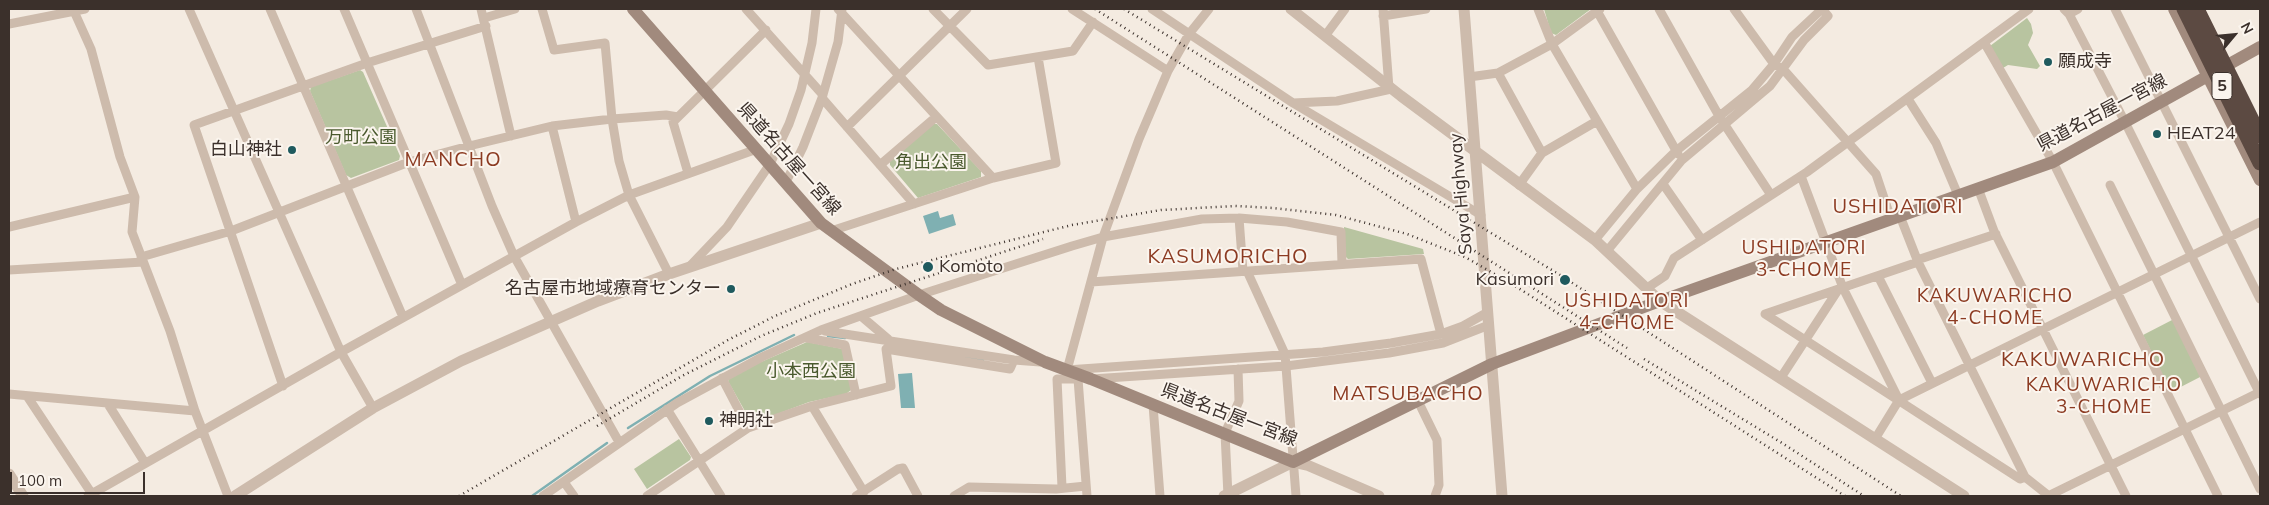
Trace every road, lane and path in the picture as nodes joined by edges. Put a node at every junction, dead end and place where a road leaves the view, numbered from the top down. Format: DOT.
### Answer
graph roads {
  1 [pos="85,9"];
  2 [pos="189,9"];
  3 [pos="270,9"];
  4 [pos="344,9"];
  5 [pos="416,9"];
  6 [pos="481,9"];
  7 [pos="515,9"];
  8 [pos="542,9"];
  9 [pos="633,9"];
  10 [pos="746,9"];
  11 [pos="816,9"];
  12 [pos="933,9"];
  13 [pos="968,9"];
  14 [pos="1072,9"];
  15 [pos="1152,9"];
  16 [pos="1209,9"];
  17 [pos="1291,9"];
  18 [pos="1345,9"];
  19 [pos="1426,9"];
  20 [pos="1464,9"];
  21 [pos="1538,9"];
  22 [pos="1660,9"];
  23 [pos="1734,9"];
  24 [pos="2029,9"];
  25 [pos="2078,9"];
  26 [pos="2115,9"];
  27 [pos="2174,9"];
  28 [pos="2184,9"];
  29 [pos="2197,9"];
  30 [pos="2205,9"];
  31 [pos="74,10"];
  32 [pos="840,10"];
  33 [pos="1598,10"];
  34 [pos="1818,10"];
  35 [pos="2066,11"];
  36 [pos="1383,12"];
  37 [pos="485,22"];
  38 [pos="1093,22"];
  39 [pos="9,24"];
  40 [pos="950,26"];
  41 [pos="766,30"];
  42 [pos="1190,34"];
  43 [pos="1325,36"];
  44 [pos="1984,42"];
  45 [pos="429,44"];
  46 [pos="1552,44"];
  47 [pos="2260,47"];
  48 [pos="1038,57"];
  49 [pos="367,63"];
  50 [pos="2232,63"];
  51 [pos="1774,64"];
  52 [pos="1783,69"];
  53 [pos="1168,71"];
  54 [pos="1498,73"];
  55 [pos="805,74"];
  56 [pos="2208,76"];
  57 [pos="899,77"];
  58 [pos="1469,77"];
  59 [pos="303,85"];
  60 [pos="1390,89"];
  61 [pos="705,91"];
  62 [pos="823,97"];
  63 [pos="1908,99"];
  64 [pos="2162,102"];
  65 [pos="1293,103"];
  66 [pos="235,110"];
  67 [pos="1719,116"];
  68 [pos="678,117"];
  69 [pos="936,117"];
  70 [pos="612,118"];
  71 [pos="1597,121"];
  72 [pos="2260,121"];
  73 [pos="2125,122"];
  74 [pos="1725,125"];
  75 [pos="552,126"];
  76 [pos="847,127"];
  77 [pos="511,136"];
  78 [pos="2260,136"];
  79 [pos="1849,142"];
  80 [pos="469,146"];
  81 [pos="757,149"];
  82 [pos="1676,151"];
  83 [pos="1476,153"];
  84 [pos="1542,153"];
  85 [pos="1682,160"];
  86 [pos="409,162"];
  87 [pos="2053,162"];
  88 [pos="2260,163"];
  89 [pos="770,164"];
  90 [pos="880,165"];
  91 [pos="688,173"];
  92 [pos="1801,176"];
  93 [pos="993,178"];
  94 [pos="2260,180"];
  95 [pos="786,182"];
  96 [pos="1663,184"];
  97 [pos="1519,185"];
  98 [pos="346,186"];
  99 [pos="2110,186"];
  100 [pos="1978,188"];
  101 [pos="1637,189"];
  102 [pos="629,194"];
  103 [pos="1771,195"];
  104 [pos="1958,195"];
  105 [pos="135,197"];
  106 [pos="914,204"];
  107 [pos="280,212"];
  108 [pos="1481,215"];
  109 [pos="1896,217"];
  110 [pos="1239,218"];
  111 [pos="576,222"];
  112 [pos="2260,222"];
  113 [pos="9,227"];
  114 [pos="826,227"];
  115 [pos="231,231"];
  116 [pos="1996,234"];
  117 [pos="1103,237"];
  118 [pos="2230,237"];
  119 [pos="1595,240"];
  120 [pos="1702,240"];
  121 [pos="1826,242"];
  122 [pos="1608,251"];
  123 [pos="514,256"];
  124 [pos="2192,256"];
  125 [pos="142,259"];
  126 [pos="1917,261"];
  127 [pos="1342,264"];
  128 [pos="688,268"];
  129 [pos="9,270"];
  130 [pos="1245,271"];
  131 [pos="669,274"];
  132 [pos="2154,274"];
  133 [pos="1878,276"];
  134 [pos="1091,282"];
  135 [pos="462,285"];
  136 [pos="1647,288"];
  137 [pos="1840,289"];
  138 [pos="2117,292"];
  139 [pos="919,295"];
  140 [pos="2260,299"];
  141 [pos="1660,301"];
  142 [pos="1488,312"];
  143 [pos="861,316"];
  144 [pos="403,317"];
  145 [pos="551,320"];
  146 [pos="1489,325"];
  147 [pos="2043,329"];
  148 [pos="821,330"];
  149 [pos="1440,334"];
  150 [pos="807,338"];
  151 [pos="888,339"];
  152 [pos="1805,341"];
  153 [pos="340,352"];
  154 [pos="1285,354"];
  155 [pos="1014,360"];
  156 [pos="1045,362"];
  157 [pos="1492,364"];
  158 [pos="1970,365"];
  159 [pos="1286,366"];
  160 [pos="1238,369"];
  161 [pos="1079,376"];
  162 [pos="722,378"];
  163 [pos="1780,379"];
  164 [pos="1932,383"];
  165 [pos="283,386"];
  166 [pos="2260,393"];
  167 [pos="9,394"];
  168 [pos="856,395"];
  169 [pos="27,396"];
  170 [pos="1900,400"];
  171 [pos="1418,401"];
  172 [pos="108,404"];
  173 [pos="1154,405"];
  174 [pos="812,406"];
  175 [pos="373,408"];
  176 [pos="667,410"];
  177 [pos="195,411"];
  178 [pos="2222,411"];
  179 [pos="748,428"];
  180 [pos="2185,430"];
  181 [pos="202,431"];
  182 [pos="1225,433"];
  183 [pos="1875,439"];
  184 [pos="619,442"];
  185 [pos="699,460"];
  186 [pos="1293,462"];
  187 [pos="145,464"];
  188 [pos="2111,466"];
  189 [pos="9,474"];
  190 [pos="2025,478"];
  191 [pos="564,482"];
  192 [pos="1086,486"];
  193 [pos="1062,487"];
  194 [pos="2260,489"];
  195 [pos="1031,493"];
  196 [pos="860,494"];
  197 [pos="90,495"];
  198 [pos="23,496"];
  199 [pos="228,496"];
  200 [pos="235,496"];
  201 [pos="543,496"];
  202 [pos="574,496"];
  203 [pos="647,496"];
  204 [pos="721,496"];
  205 [pos="918,496"];
  206 [pos="954,496"];
  207 [pos="1087,496"];
  208 [pos="1160,496"];
  209 [pos="1227,496"];
  210 [pos="1296,496"];
  211 [pos="1379,496"];
  212 [pos="1435,496"];
  213 [pos="1502,496"];
  214 [pos="1964,496"];
  215 [pos="2049,496"];
  216 [pos="2126,496"];
  217 [pos="2218,496"];
  1 -- 31 [label="street"];
  2 -- 66 [label="street"];
  3 -- 59 [label="street"];
  4 -- 49 [label="street"];
  5 -- 45 [label="street"];
  6 -- 37 [label="street"];
  7 -- 37 [label="street"];
  8 -- 70 [label="street"];
  9 -- 61 [label="main road, 県道名古屋一宮線"];
  10 -- 41 [label="street"];
  11 -- 55 [label="street"];
  12 -- 40 [label="street"];
  13 -- 40 [label="street"];
  14 -- 38 [label="street"];
  15 -- 42 [label="street"];
  16 -- 42 [label="street"];
  17 -- 43 [label="street"];
  18 -- 43 [label="street"];
  19 -- 36 [label="street"];
  20 -- 58 [label="street, Saya Highway"];
  21 -- 46 [label="street"];
  22 -- 67 [label="street"];
  23 -- 51 [label="street"];
  24 -- 44 [label="street"];
  25 -- 35 [label="street"];
  26 -- 64 [label="street"];
  27 -- 56 [label="main road"];
  28 -- 88 [label="highway, 5"];
  29 -- 78 [label="highway, 5"];
  30 -- 50 [label="main road"];
  31 -- 39 [label="street"];
  31 -- 105 [label="street"];
  32 -- 57 [label="street"];
  32 -- 62 [label="street"];
  33 -- 46 [label="street"];
  33 -- 82 [label="street"];
  34 -- 51 [label="street"];
  34 -- 52 [label="street"];
  35 -- 73 [label="street"];
  36 -- 60 [label="street"];
  37 -- 45 [label="street"];
  37 -- 77 [label="street"];
  38 -- 48 [label="street"];
  38 -- 53 [label="street"];
  40 -- 48 [label="street"];
  40 -- 57 [label="street"];
  41 -- 55 [label="street"];
  41 -- 61 [label="street"];
  42 -- 53 [label="street"];
  42 -- 65 [label="street"];
  43 -- 60 [label="street"];
  44 -- 63 [label="street"];
  44 -- 87 [label="street"];
  45 -- 49 [label="street"];
  45 -- 80 [label="street"];
  46 -- 54 [label="street"];
  46 -- 71 [label="street"];
  47 -- 50 [label="main road, 県道名古屋一宮線"];
  48 -- 93 [label="street"];
  49 -- 59 [label="street"];
  49 -- 86 [label="street"];
  50 -- 56 [label="main road, 県道名古屋一宮線"];
  50 -- 72 [label="main road"];
  51 -- 52 [label="street"];
  51 -- 67 [label="street"];
  52 -- 74 [label="street"];
  52 -- 79 [label="street"];
  53 -- 117 [label="street"];
  54 -- 58 [label="street"];
  54 -- 84 [label="street"];
  55 -- 62 [label="street"];
  55 -- 89 [label="street"];
  56 -- 64 [label="main road, 県道名古屋一宮線"];
  56 -- 94 [label="main road"];
  57 -- 69 [label="street"];
  57 -- 76 [label="street"];
  58 -- 83 [label="street, Saya Highway"];
  59 -- 66 [label="street"];
  59 -- 98 [label="street"];
  60 -- 65 [label="street"];
  60 -- 83 [label="street"];
  61 -- 68 [label="street"];
  61 -- 81 [label="main road, 県道名古屋一宮線"];
  62 -- 76 [label="street"];
  62 -- 95 [label="street"];
  63 -- 79 [label="street"];
  63 -- 104 [label="street"];
  64 -- 73 [label="main road, 県道名古屋一宮線"];
  64 -- 118 [label="street"];
  65 -- 108 [label="street"];
  66 -- 107 [label="street"];
  66 -- 115 [label="street"];
  67 -- 74 [label="street"];
  67 -- 82 [label="street"];
  68 -- 70 [label="street"];
  68 -- 91 [label="street"];
  69 -- 90 [label="street"];
  69 -- 93 [label="street"];
  70 -- 75 [label="street"];
  70 -- 102 [label="street"];
  71 -- 84 [label="street"];
  71 -- 101 [label="street"];
  73 -- 87 [label="main road, 県道名古屋一宮線"];
  73 -- 124 [label="street"];
  74 -- 85 [label="street"];
  74 -- 103 [label="street"];
  75 -- 77 [label="street"];
  75 -- 111 [label="street"];
  76 -- 90 [label="street"];
  77 -- 80 [label="street"];
  79 -- 92 [label="street"];
  79 -- 109 [label="street"];
  80 -- 86 [label="street"];
  80 -- 123 [label="street"];
  81 -- 89 [label="main road, 県道名古屋一宮線"];
  81 -- 91 [label="street"];
  82 -- 85 [label="street"];
  82 -- 101 [label="street"];
  83 -- 97 [label="street"];
  83 -- 108 [label="street, Saya Highway"];
  84 -- 97 [label="street"];
  85 -- 96 [label="street"];
  86 -- 98 [label="street"];
  86 -- 135 [label="street"];
  87 -- 100 [label="main road, 県道名古屋一宮線"];
  87 -- 138 [label="street"];
  89 -- 95 [label="main road, 県道名古屋一宮線"];
  89 -- 128 [label="street"];
  90 -- 106 [label="street"];
  91 -- 102 [label="street"];
  92 -- 103 [label="street"];
  92 -- 121 [label="street"];
  93 -- 106 [label="street"];
  95 -- 114 [label="main road, 県道名古屋一宮線"];
  96 -- 120 [label="street"];
  96 -- 122 [label="street"];
  97 -- 119 [label="street"];
  98 -- 107 [label="street"];
  98 -- 144 [label="street"];
  99 -- 132 [label="street"];
  100 -- 104 [label="main road, 県道名古屋一宮線"];
  100 -- 116 [label="street"];
  101 -- 119 [label="street"];
  102 -- 111 [label="street"];
  102 -- 131 [label="street"];
  103 -- 120 [label="street"];
  104 -- 109 [label="main road, 県道名古屋一宮線"];
  105 -- 113 [label="street"];
  105 -- 125 [label="street"];
  106 -- 114 [label="street"];
  107 -- 115 [label="street"];
  107 -- 153 [label="street"];
  108 -- 142 [label="street, Saya Highway"];
  109 -- 121 [label="main road, 県道名古屋一宮線"];
  109 -- 126 [label="street"];
  110 -- 117 [label="street"];
  110 -- 127 [label="street"];
  110 -- 130 [label="street"];
  111 -- 123 [label="street"];
  112 -- 118 [label="street"];
  114 -- 128 [label="street"];
  114 -- 139 [label="main road, 県道名古屋一宮線"];
  115 -- 125 [label="street"];
  115 -- 165 [label="street"];
  116 -- 126 [label="street"];
  116 -- 147 [label="street"];
  117 -- 134 [label="street"];
  117 -- 139 [label="street"];
  118 -- 124 [label="street"];
  118 -- 140 [label="street"];
  119 -- 122 [label="street"];
  120 -- 136 [label="street"];
  121 -- 137 [label="street"];
  121 -- 141 [label="main road, 県道名古屋一宮線"];
  122 -- 136 [label="street"];
  123 -- 135 [label="street"];
  123 -- 145 [label="street"];
  124 -- 132 [label="street"];
  124 -- 166 [label="street"];
  125 -- 129 [label="street"];
  125 -- 177 [label="street"];
  126 -- 133 [label="street"];
  126 -- 158 [label="street"];
  127 -- 130 [label="street"];
  127 -- 149 [label="street"];
  128 -- 131 [label="street"];
  130 -- 134 [label="street"];
  130 -- 154 [label="street"];
  131 -- 145 [label="street"];
  132 -- 138 [label="street"];
  132 -- 178 [label="street"];
  133 -- 137 [label="street"];
  133 -- 164 [label="street"];
  134 -- 161 [label="street"];
  135 -- 144 [label="street"];
  136 -- 141 [label="street"];
  137 -- 152 [label="street"];
  137 -- 152 [label="street"];
  137 -- 170 [label="street"];
  138 -- 147 [label="street"];
  138 -- 180 [label="street"];
  139 -- 143 [label="street"];
  139 -- 156 [label="main road, 県道名古屋一宮線"];
  141 -- 157 [label="main road, 県道名古屋一宮線"];
  141 -- 163 [label="street"];
  142 -- 146 [label="street, Saya Highway"];
  142 -- 149 [label="street"];
  143 -- 148 [label="street"];
  143 -- 151 [label="street"];
  144 -- 153 [label="street"];
  145 -- 175 [label="street"];
  145 -- 184 [label="street"];
  146 -- 157 [label="street, Saya Highway"];
  146 -- 159 [label="street"];
  147 -- 158 [label="street"];
  147 -- 188 [label="street"];
  148 -- 150 [label="street"];
  148 -- 151 [label="street"];
  149 -- 154 [label="street"];
  150 -- 162 [label="street"];
  150 -- 168 [label="street"];
  151 -- 155 [label="street"];
  152 -- 163 [label="street"];
  152 -- 170 [label="street"];
  153 -- 165 [label="street"];
  153 -- 175 [label="street"];
  154 -- 159 [label="street"];
  154 -- 161 [label="street"];
  155 -- 156 [label="street"];
  155 -- 168 [label="street"];
  156 -- 161 [label="main road, 県道名古屋一宮線"];
  157 -- 171 [label="main road, 県道名古屋一宮線"];
  157 -- 213 [label="street, Saya Highway"];
  158 -- 164 [label="street"];
  158 -- 190 [label="street"];
  159 -- 160 [label="street"];
  159 -- 186 [label="street"];
  160 -- 161 [label="street"];
  160 -- 182 [label="street"];
  161 -- 173 [label="main road, 県道名古屋一宮線"];
  161 -- 192 [label="street"];
  161 -- 193 [label="street"];
  162 -- 176 [label="street"];
  162 -- 179 [label="street"];
  163 -- 183 [label="street"];
  164 -- 170 [label="street"];
  165 -- 181 [label="street"];
  166 -- 178 [label="street"];
  167 -- 169 [label="street"];
  168 -- 174 [label="street"];
  169 -- 172 [label="street"];
  169 -- 197 [label="street"];
  170 -- 183 [label="street"];
  170 -- 190 [label="street"];
  171 -- 186 [label="main road, 県道名古屋一宮線"];
  171 -- 212 [label="street"];
  172 -- 177 [label="street"];
  172 -- 187 [label="street"];
  173 -- 182 [label="main road, 県道名古屋一宮線"];
  173 -- 208 [label="street"];
  174 -- 179 [label="street"];
  174 -- 196 [label="street"];
  175 -- 200 [label="street"];
  176 -- 184 [label="street"];
  176 -- 185 [label="street"];
  177 -- 181 [label="street"];
  178 -- 180 [label="street"];
  178 -- 194 [label="street"];
  179 -- 185 [label="street"];
  180 -- 188 [label="street"];
  180 -- 217 [label="street"];
  181 -- 187 [label="street"];
  181 -- 199 [label="street"];
  182 -- 186 [label="main road, 県道名古屋一宮線"];
  182 -- 209 [label="street"];
  183 -- 214 [label="street"];
  184 -- 191 [label="street"];
  185 -- 203 [label="street"];
  185 -- 204 [label="street"];
  186 -- 209 [label="street"];
  186 -- 210 [label="street"];
  186 -- 211 [label="street"];
  187 -- 197 [label="street"];
  188 -- 215 [label="street"];
  188 -- 216 [label="street"];
  189 -- 198 [label="street"];
  190 -- 215 [label="street"];
  191 -- 201 [label="street"];
  191 -- 202 [label="street"];
  192 -- 193 [label="street"];
  192 -- 207 [label="street"];
  193 -- 195 [label="street"];
  195 -- 206 [label="street"];
  196 -- 205 [label="street"];
}
